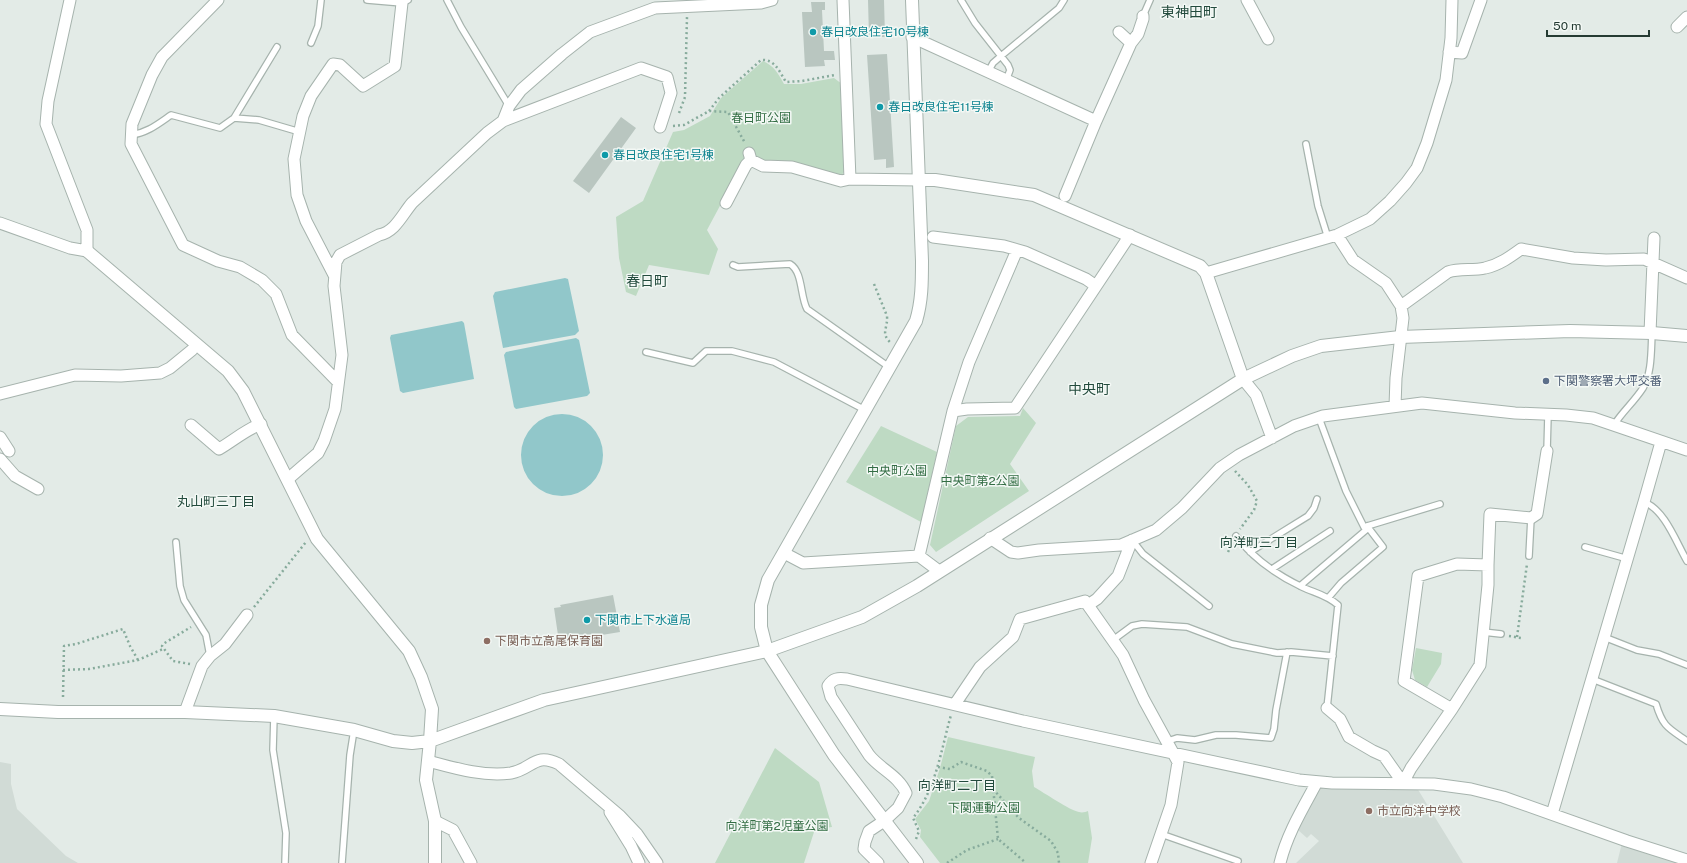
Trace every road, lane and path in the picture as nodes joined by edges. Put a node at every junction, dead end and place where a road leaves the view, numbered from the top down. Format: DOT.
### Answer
graph roads {
  1 [pos="70,0"];
  2 [pos="218,0"];
  3 [pos="321,0"];
  4 [pos="367,0"];
  5 [pos="447,0"];
  6 [pos="772,0"];
  7 [pos="843,0"];
  8 [pos="912,0"];
  9 [pos="961,0"];
  10 [pos="1064,0"];
  11 [pos="1150,0"];
  12 [pos="1247,0"];
  13 [pos="1452,0"];
  14 [pos="1481,0"];
  15 [pos="405,2"];
  16 [pos="687,6"];
  17 [pos="1142,16"];
  18 [pos="1687,17"];
  19 [pos="1677,27"];
  20 [pos="1119,32"];
  21 [pos="912,37"];
  22 [pos="1268,39"];
  23 [pos="310,43"];
  24 [pos="1131,44"];
  25 [pos="277,47"];
  26 [pos="1450,52"];
  27 [pos="1000,56"];
  28 [pos="988,72"];
  29 [pos="846,76"];
  30 [pos="1006,81"];
  31 [pos="685,96"];
  32 [pos="509,106"];
  33 [pos="708,111"];
  34 [pos="234,118"];
  35 [pos="503,121"];
  36 [pos="1096,121"];
  37 [pos="673,126"];
  38 [pos="660,127"];
  39 [pos="300,132"];
  40 [pos="131,135"];
  41 [pos="1306,144"];
  42 [pos="750,156"];
  43 [pos="850,179"];
  44 [pos="919,180"];
  45 [pos="1065,196"];
  46 [pos="726,204"];
  47 [pos="0,223"];
  48 [pos="1130,235"];
  49 [pos="1332,236"];
  50 [pos="933,237"];
  51 [pos="1654,238"];
  52 [pos="1017,250"];
  53 [pos="87,251"];
  54 [pos="1653,264"];
  55 [pos="733,265"];
  56 [pos="1206,273"];
  57 [pos="335,276"];
  58 [pos="1687,278"];
  59 [pos="874,284"];
  60 [pos="1096,286"];
  61 [pos="1401,306"];
  62 [pos="1651,333"];
  63 [pos="1687,336"];
  64 [pos="1400,337"];
  65 [pos="891,344"];
  66 [pos="192,350"];
  67 [pos="646,352"];
  68 [pos="890,368"];
  69 [pos="1243,378"];
  70 [pos="338,382"];
  71 [pos="0,394"];
  72 [pos="1396,406"];
  73 [pos="865,410"];
  74 [pos="953,412"];
  75 [pos="1548,415"];
  76 [pos="1319,418"];
  77 [pos="260,424"];
  78 [pos="191,425"];
  79 [pos="1614,425"];
  80 [pos="0,437"];
  81 [pos="1272,438"];
  82 [pos="1661,442"];
  83 [pos="1687,450"];
  84 [pos="9,451"];
  85 [pos="1547,452"];
  86 [pos="0,459"];
  87 [pos="1228,463"];
  88 [pos="288,479"];
  89 [pos="38,489"];
  90 [pos="1317,499"];
  91 [pos="1644,502"];
  92 [pos="1440,504"];
  93 [pos="1531,518"];
  94 [pos="1365,526"];
  95 [pos="1330,531"];
  96 [pos="315,534"];
  97 [pos="1236,536"];
  98 [pos="990,538"];
  99 [pos="1132,540"];
  100 [pos="176,542"];
  101 [pos="1585,546"];
  102 [pos="1228,552"];
  103 [pos="1250,552"];
  104 [pos="784,553"];
  105 [pos="919,556"];
  106 [pos="1529,556"];
  107 [pos="1628,559"];
  108 [pos="1687,561"];
  109 [pos="1488,565"];
  110 [pos="1272,569"];
  111 [pos="939,571"];
  112 [pos="1300,586"];
  113 [pos="1329,598"];
  114 [pos="1088,604"];
  115 [pos="1209,606"];
  116 [pos="247,615"];
  117 [pos="199,623"];
  118 [pos="1483,632"];
  119 [pos="1501,634"];
  120 [pos="1604,636"];
  121 [pos="1517,637"];
  122 [pos="1114,640"];
  123 [pos="163,649"];
  124 [pos="767,650"];
  125 [pos="1287,652"];
  126 [pos="210,656"];
  127 [pos="1333,656"];
  128 [pos="138,660"];
  129 [pos="1687,665"];
  130 [pos="202,666"];
  131 [pos="63,670"];
  132 [pos="1592,679"];
  133 [pos="63,697"];
  134 [pos="954,704"];
  135 [pos="1327,708"];
  136 [pos="0,709"];
  137 [pos="1452,709"];
  138 [pos="184,712"];
  139 [pos="274,716"];
  140 [pos="354,730"];
  141 [pos="1687,740"];
  142 [pos="1168,741"];
  143 [pos="430,742"];
  144 [pos="1175,754"];
  145 [pos="428,762"];
  146 [pos="938,767"];
  147 [pos="1317,782"];
  148 [pos="1403,783"];
  149 [pos="992,788"];
  150 [pos="603,801"];
  151 [pos="1552,814"];
  152 [pos="435,821"];
  153 [pos="884,821"];
  154 [pos="1161,834"];
  155 [pos="916,839"];
  156 [pos="998,839"];
  157 [pos="953,860"];
  158 [pos="1687,860"];
  159 [pos="1238,861"];
  160 [pos="285,863"];
  161 [pos="342,863"];
  162 [pos="435,863"];
  163 [pos="471,863"];
  164 [pos="639,863"];
  165 [pos="657,863"];
  166 [pos="878,863"];
  167 [pos="917,863"];
  168 [pos="947,863"];
  169 [pos="956,863"];
  170 [pos="1026,863"];
  171 [pos="1059,863"];
  172 [pos="1151,863"];
  173 [pos="1280,863"];
  1 -- 53 [label="street"];
  2 -- 40 [label="street"];
  3 -- 23 [label="lane"];
  4 -- 15 [label="lane"];
  5 -- 32 [label="lane"];
  6 -- 16 [label="street"];
  7 -- 29 [label="street"];
  8 -- 21 [label="street"];
  9 -- 27 [label="lane"];
  10 -- 27 [label="lane"];
  11 -- 17 [label="lane"];
  12 -- 22 [label="street"];
  13 -- 26 [label="street"];
  14 -- 26 [label="street"];
  15 -- 39 [label="street"];
  16 -- 31 [label="path"];
  16 -- 32 [label="street"];
  17 -- 24 [label="street"];
  18 -- 19 [label="street"];
  20 -- 24 [label="street"];
  21 -- 28 [label="street"];
  21 -- 44 [label="street"];
  24 -- 36 [label="street"];
  25 -- 34 [label="lane"];
  26 -- 49 [label="street"];
  27 -- 28 [label="lane"];
  27 -- 30 [label="lane"];
  28 -- 30 [label="street"];
  29 -- 33 [label="path"];
  29 -- 43 [label="street"];
  30 -- 36 [label="street"];
  32 -- 35 [label="street"];
  33 -- 37 [label="path"];
  33 -- 42 [label="path"];
  34 -- 39 [label="lane"];
  34 -- 40 [label="lane"];
  35 -- 38 [label="street"];
  35 -- 57 [label="street"];
  36 -- 45 [label="street"];
  39 -- 57 [label="street"];
  40 -- 70 [label="street"];
  41 -- 49 [label="lane"];
  42 -- 43 [label="street"];
  42 -- 46 [label="street"];
  43 -- 44 [label="street"];
  44 -- 48 [label="street"];
  44 -- 68 [label="street"];
  47 -- 53 [label="street"];
  48 -- 56 [label="street"];
  48 -- 60 [label="street"];
  49 -- 56 [label="street"];
  49 -- 61 [label="street"];
  50 -- 52 [label="street"];
  51 -- 54 [label="street"];
  52 -- 60 [label="street"];
  52 -- 74 [label="street"];
  53 -- 77 [label="street"];
  54 -- 58 [label="street"];
  54 -- 61 [label="street"];
  54 -- 62 [label="street"];
  55 -- 68 [label="lane"];
  56 -- 69 [label="street"];
  57 -- 70 [label="street"];
  59 -- 65 [label="path"];
  60 -- 74 [label="street"];
  61 -- 64 [label="street"];
  62 -- 63 [label="street"];
  62 -- 64 [label="street"];
  62 -- 79 [label="lane"];
  64 -- 69 [label="street"];
  64 -- 72 [label="street"];
  66 -- 71 [label="street"];
  67 -- 73 [label="lane"];
  68 -- 73 [label="street"];
  69 -- 81 [label="street"];
  69 -- 98 [label="street"];
  70 -- 88 [label="street"];
  72 -- 75 [label="street"];
  72 -- 76 [label="street"];
  73 -- 104 [label="street"];
  74 -- 105 [label="street"];
  75 -- 79 [label="street"];
  75 -- 85 [label="lane"];
  76 -- 81 [label="street"];
  76 -- 94 [label="lane"];
  77 -- 78 [label="street"];
  77 -- 88 [label="street"];
  79 -- 82 [label="street"];
  80 -- 84 [label="street"];
  81 -- 87 [label="street"];
  82 -- 83 [label="street"];
  82 -- 91 [label="street"];
  85 -- 93 [label="street"];
  86 -- 89 [label="street"];
  87 -- 97 [label="path"];
  87 -- 99 [label="street"];
  88 -- 96 [label="street"];
  90 -- 103 [label="lane"];
  91 -- 107 [label="street"];
  91 -- 108 [label="lane"];
  92 -- 94 [label="lane"];
  93 -- 106 [label="lane"];
  93 -- 109 [label="street"];
  94 -- 112 [label="lane"];
  94 -- 113 [label="lane"];
  95 -- 110 [label="lane"];
  96 -- 116 [label="path"];
  96 -- 143 [label="street"];
  97 -- 102 [label="path"];
  97 -- 103 [label="lane"];
  98 -- 99 [label="street"];
  98 -- 111 [label="street"];
  99 -- 114 [label="street"];
  99 -- 115 [label="lane"];
  100 -- 117 [label="lane"];
  101 -- 107 [label="lane"];
  103 -- 110 [label="lane"];
  104 -- 105 [label="street"];
  104 -- 124 [label="street"];
  105 -- 111 [label="street"];
  106 -- 121 [label="path"];
  107 -- 120 [label="street"];
  109 -- 118 [label="street"];
  109 -- 137 [label="street"];
  110 -- 112 [label="lane"];
  111 -- 124 [label="street"];
  112 -- 113 [label="lane"];
  113 -- 127 [label="lane"];
  114 -- 122 [label="street"];
  114 -- 134 [label="street"];
  116 -- 126 [label="street"];
  117 -- 123 [label="path"];
  117 -- 126 [label="lane"];
  118 -- 119 [label="lane"];
  118 -- 137 [label="street"];
  120 -- 129 [label="lane"];
  120 -- 132 [label="street"];
  122 -- 125 [label="lane"];
  122 -- 142 [label="street"];
  123 -- 128 [label="path"];
  123 -- 130 [label="path"];
  124 -- 143 [label="street"];
  124 -- 153 [label="street"];
  125 -- 127 [label="lane"];
  125 -- 142 [label="lane"];
  126 -- 130 [label="street"];
  127 -- 135 [label="lane"];
  128 -- 131 [label="path"];
  128 -- 131 [label="path"];
  130 -- 138 [label="street"];
  131 -- 133 [label="path"];
  132 -- 141 [label="lane"];
  132 -- 151 [label="street"];
  134 -- 144 [label="street"];
  134 -- 146 [label="path"];
  134 -- 153 [label="street"];
  135 -- 148 [label="street"];
  136 -- 138 [label="street"];
  137 -- 148 [label="street"];
  138 -- 139 [label="street"];
  139 -- 140 [label="street"];
  139 -- 160 [label="lane"];
  140 -- 143 [label="street"];
  140 -- 161 [label="lane"];
  142 -- 144 [label="street"];
  143 -- 145 [label="street"];
  144 -- 147 [label="street"];
  144 -- 154 [label="street"];
  145 -- 150 [label="street"];
  145 -- 152 [label="street"];
  146 -- 149 [label="path"];
  146 -- 155 [label="path"];
  147 -- 148 [label="street"];
  147 -- 173 [label="street"];
  148 -- 151 [label="street"];
  149 -- 156 [label="path"];
  149 -- 171 [label="path"];
  150 -- 164 [label="street"];
  150 -- 165 [label="street"];
  151 -- 158 [label="street"];
  152 -- 162 [label="street"];
  152 -- 163 [label="street"];
  153 -- 166 [label="street"];
  153 -- 167 [label="street"];
  154 -- 159 [label="lane"];
  154 -- 172 [label="street"];
  156 -- 157 [label="path"];
  156 -- 170 [label="path"];
  157 -- 168 [label="path"];
  157 -- 169 [label="path"];
}
